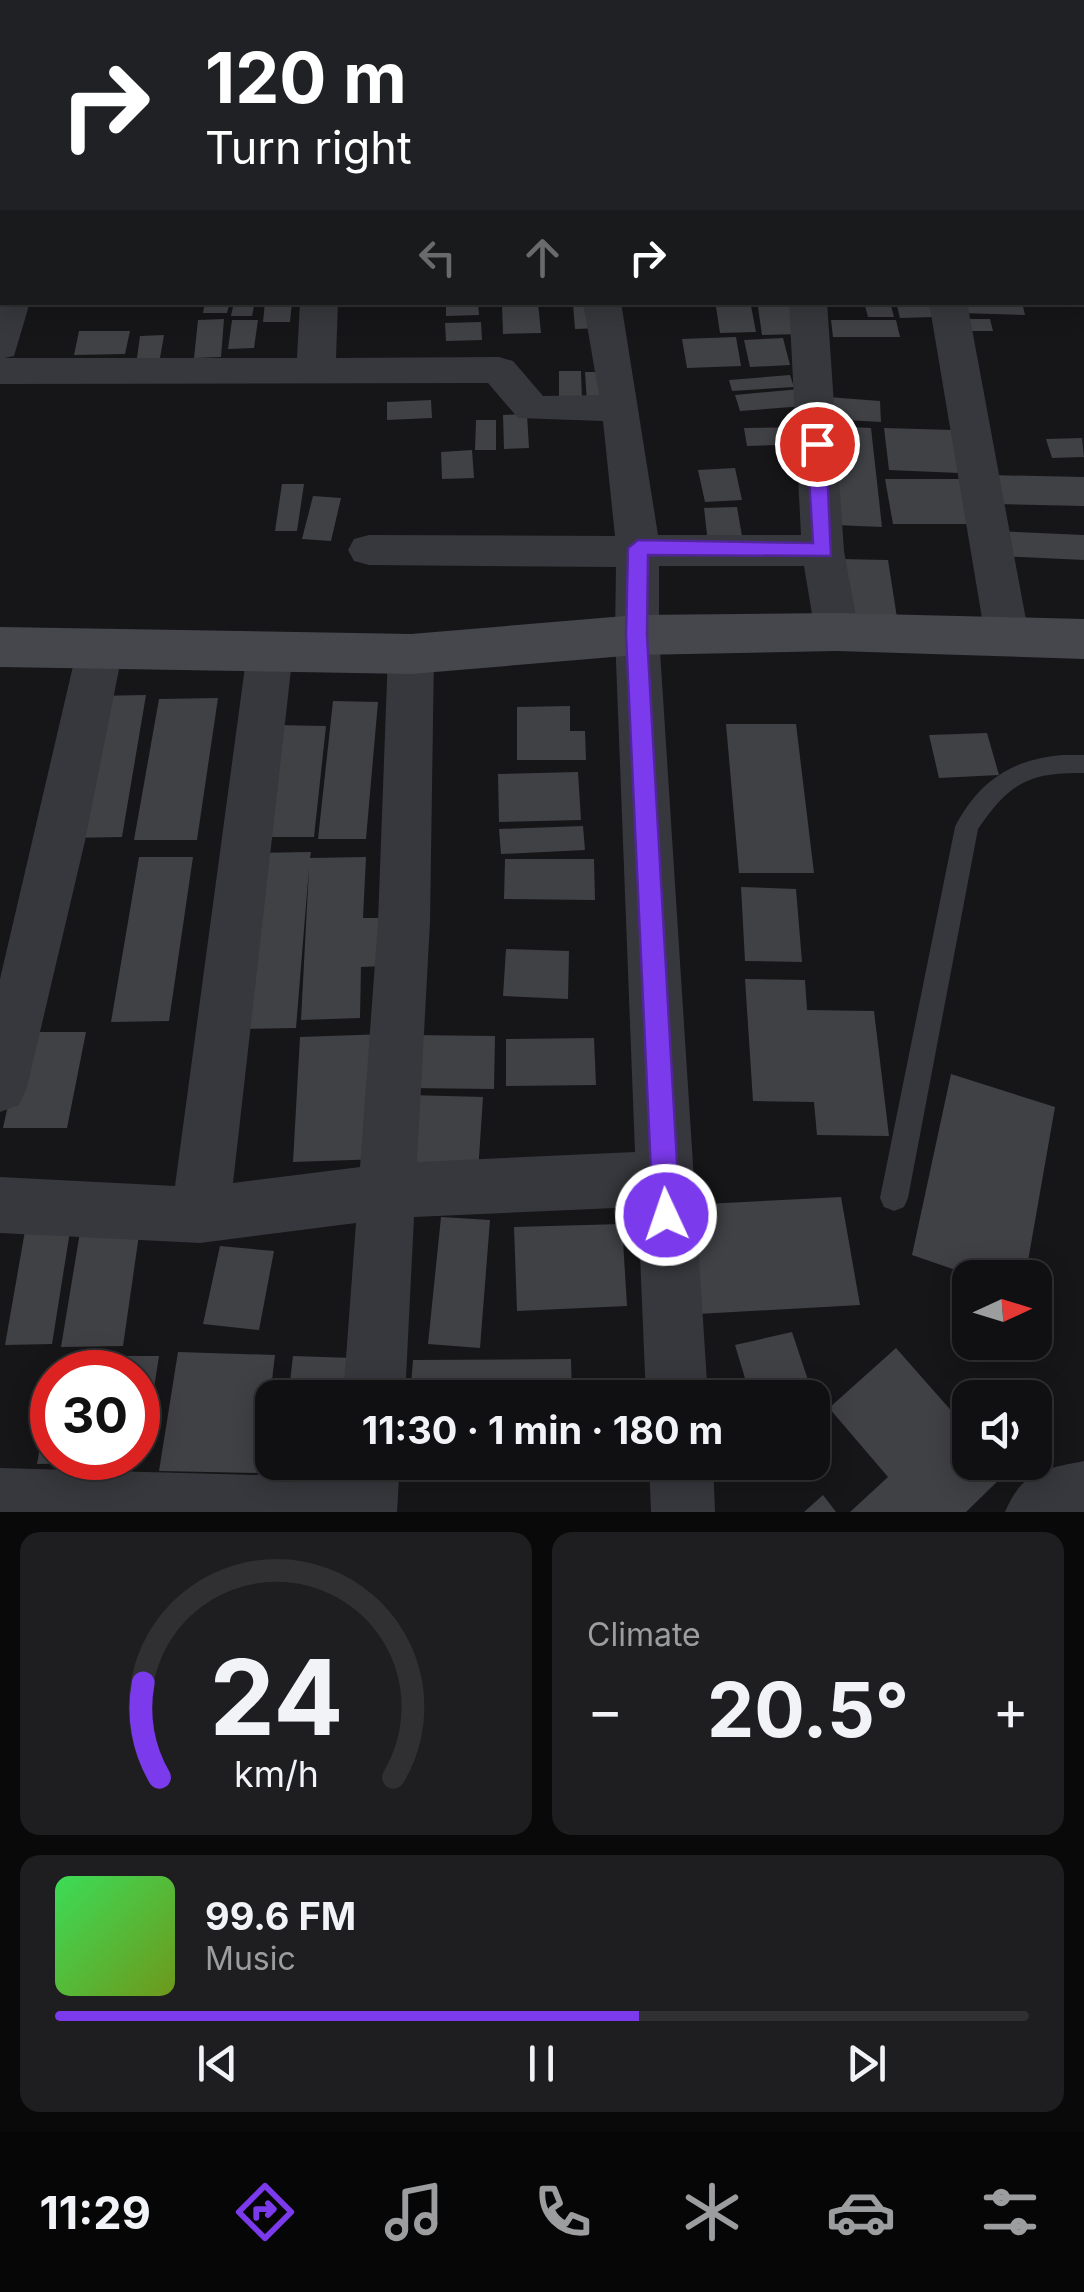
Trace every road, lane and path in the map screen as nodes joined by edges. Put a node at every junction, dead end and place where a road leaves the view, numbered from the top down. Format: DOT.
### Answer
graph roads {
  1 [pos="11,305"];
  2 [pos="319,305"];
  3 [pos="603,305"];
  4 [pos="808,305"];
  5 [pos="949,305"];
  6 [pos="0,347"];
  7 [pos="316,370"];
  8 [pos="0,371"];
  9 [pos="620,408"];
  10 [pos="638,548"];
  11 [pos="369,550"];
  12 [pos="823,551"];
  13 [pos="837,632"];
  14 [pos="637,635"];
  15 [pos="1007,636"];
  16 [pos="1084,639"];
  17 [pos="0,647"];
  18 [pos="100,649"];
  19 [pos="270,652"];
  20 [pos="411,654"];
  21 [pos="1084,764"];
  22 [pos="0,1087"];
  23 [pos="664,1178"];
  24 [pos="390,1191"];
  25 [pos="894,1198"];
  26 [pos="0,1205"];
  27 [pos="200,1215"];
  28 [pos="375,1380"];
  29 [pos="676,1380"];
  30 [pos="681,1480"];
  31 [pos="1084,1493"];
  32 [pos="366,1495"];
  33 [pos="0,1500"];
  34 [pos="683,1512"];
  35 [pos="1037,1512"];
  1 -- 6 [label="street"];
  2 -- 7 [label="street"];
  3 -- 9 [label="street"];
  4 -- 12 [label="street"];
  5 -- 15 [label="street"];
  7 -- 8 [label="street"];
  7 -- 9 [label="street"];
  9 -- 10 [label="street"];
  10 -- 11 [label="street"];
  10 -- 12 [label="street"];
  10 -- 14 [label="street"];
  12 -- 13 [label="street"];
  13 -- 14 [label="street"];
  13 -- 15 [label="street"];
  14 -- 20 [label="street"];
  14 -- 23 [label="street"];
  15 -- 16 [label="street"];
  17 -- 18 [label="street"];
  18 -- 19 [label="street"];
  18 -- 22 [label="street"];
  19 -- 20 [label="street"];
  19 -- 27 [label="street"];
  20 -- 24 [label="street"];
  21 -- 25 [label="lane"];
  23 -- 24 [label="street"];
  23 -- 29 [label="street"];
  24 -- 27 [label="street"];
  24 -- 28 [label="street"];
  26 -- 27 [label="street"];
  30 -- 34 [label="street"];
  31 -- 35 [label="street"];
  32 -- 33 [label="street"];
}
